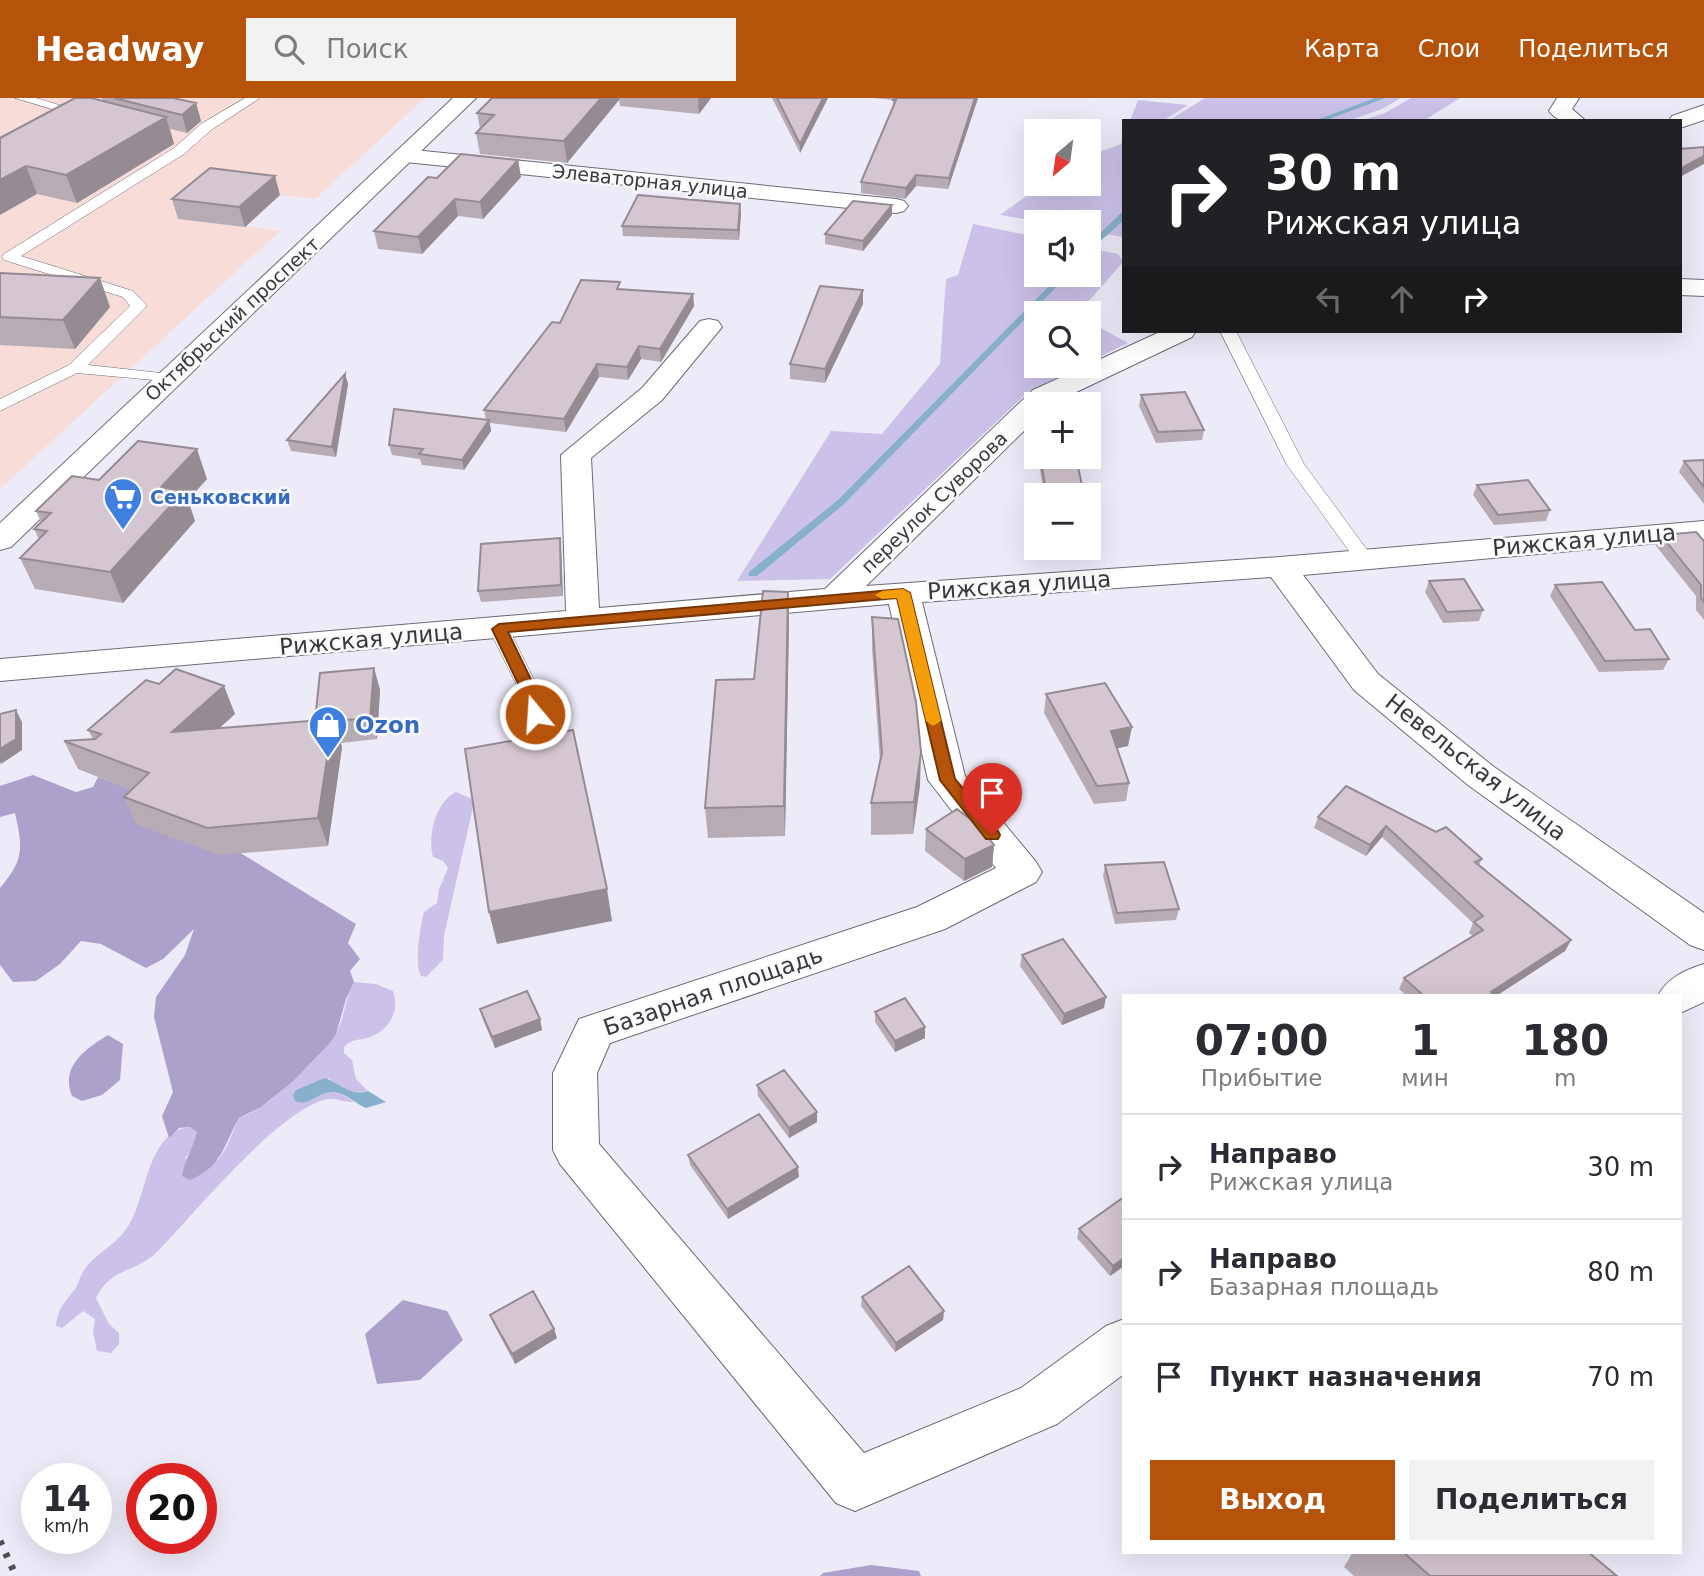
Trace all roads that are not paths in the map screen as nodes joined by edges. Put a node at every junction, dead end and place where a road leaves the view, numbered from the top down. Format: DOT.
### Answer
graph roads {
  1 [pos="20,98"];
  2 [pos="254,98"];
  3 [pos="465,98"];
  4 [pos="1569,98"];
  5 [pos="1704,111"];
  6 [pos="100,118"];
  7 [pos="1572,119"];
  8 [pos="1682,120"];
  9 [pos="404,156"];
  10 [pos="896,206"];
  11 [pos="4,257"];
  12 [pos="1682,287"];
  13 [pos="1704,288"];
  14 [pos="709,327"];
  15 [pos="1179,333"];
  16 [pos="1229,333"];
  17 [pos="75,368"];
  18 [pos="170,379"];
  19 [pos="0,406"];
  20 [pos="1704,530"];
  21 [pos="0,540"];
  22 [pos="1364,558"];
  23 [pos="1280,567"];
  24 [pos="903,593"];
  25 [pos="834,599"];
  26 [pos="583,622"];
  27 [pos="499,629"];
  28 [pos="0,670"];
  29 [pos="543,753"];
  30 [pos="1704,934"];
  31 [pos="1704,981"];
  32 [pos="1682,994"];
  33 [pos="1122,1344"];
  1 -- 6 [label="lane"];
  2 -- 11 [label="lane"];
  3 -- 9 [label="street, Октябрьский проспект"];
  4 -- 7 [label="street"];
  5 -- 8 [label="street"];
  9 -- 10 [label="street, Элеваторная улица"];
  9 -- 18 [label="street, Октябрьский проспект"];
  11 -- 17 [label="lane"];
  12 -- 13 [label="street"];
  14 -- 26 [label="street"];
  15 -- 25 [label="street, переулок Суворова"];
  16 -- 22 [label="lane"];
  17 -- 18 [label="lane"];
  17 -- 19 [label="lane"];
  18 -- 21 [label="street, Октябрьский проспект"];
  20 -- 22 [label="street, Рижская улица"];
  22 -- 23 [label="street, Рижская улица"];
  23 -- 24 [label="street, Рижская улица"];
  23 -- 30 [label="street, Невельская улица"];
  24 -- 25 [label="street, Рижская улица"];
  24 -- 33 [label="street, Базарная площадь"];
  25 -- 26 [label="street, Рижская улица"];
  26 -- 27 [label="street, Рижская улица"];
  27 -- 28 [label="street, Рижская улица"];
  27 -- 29 [label="lane"];
  31 -- 32 [label="street"];
}
